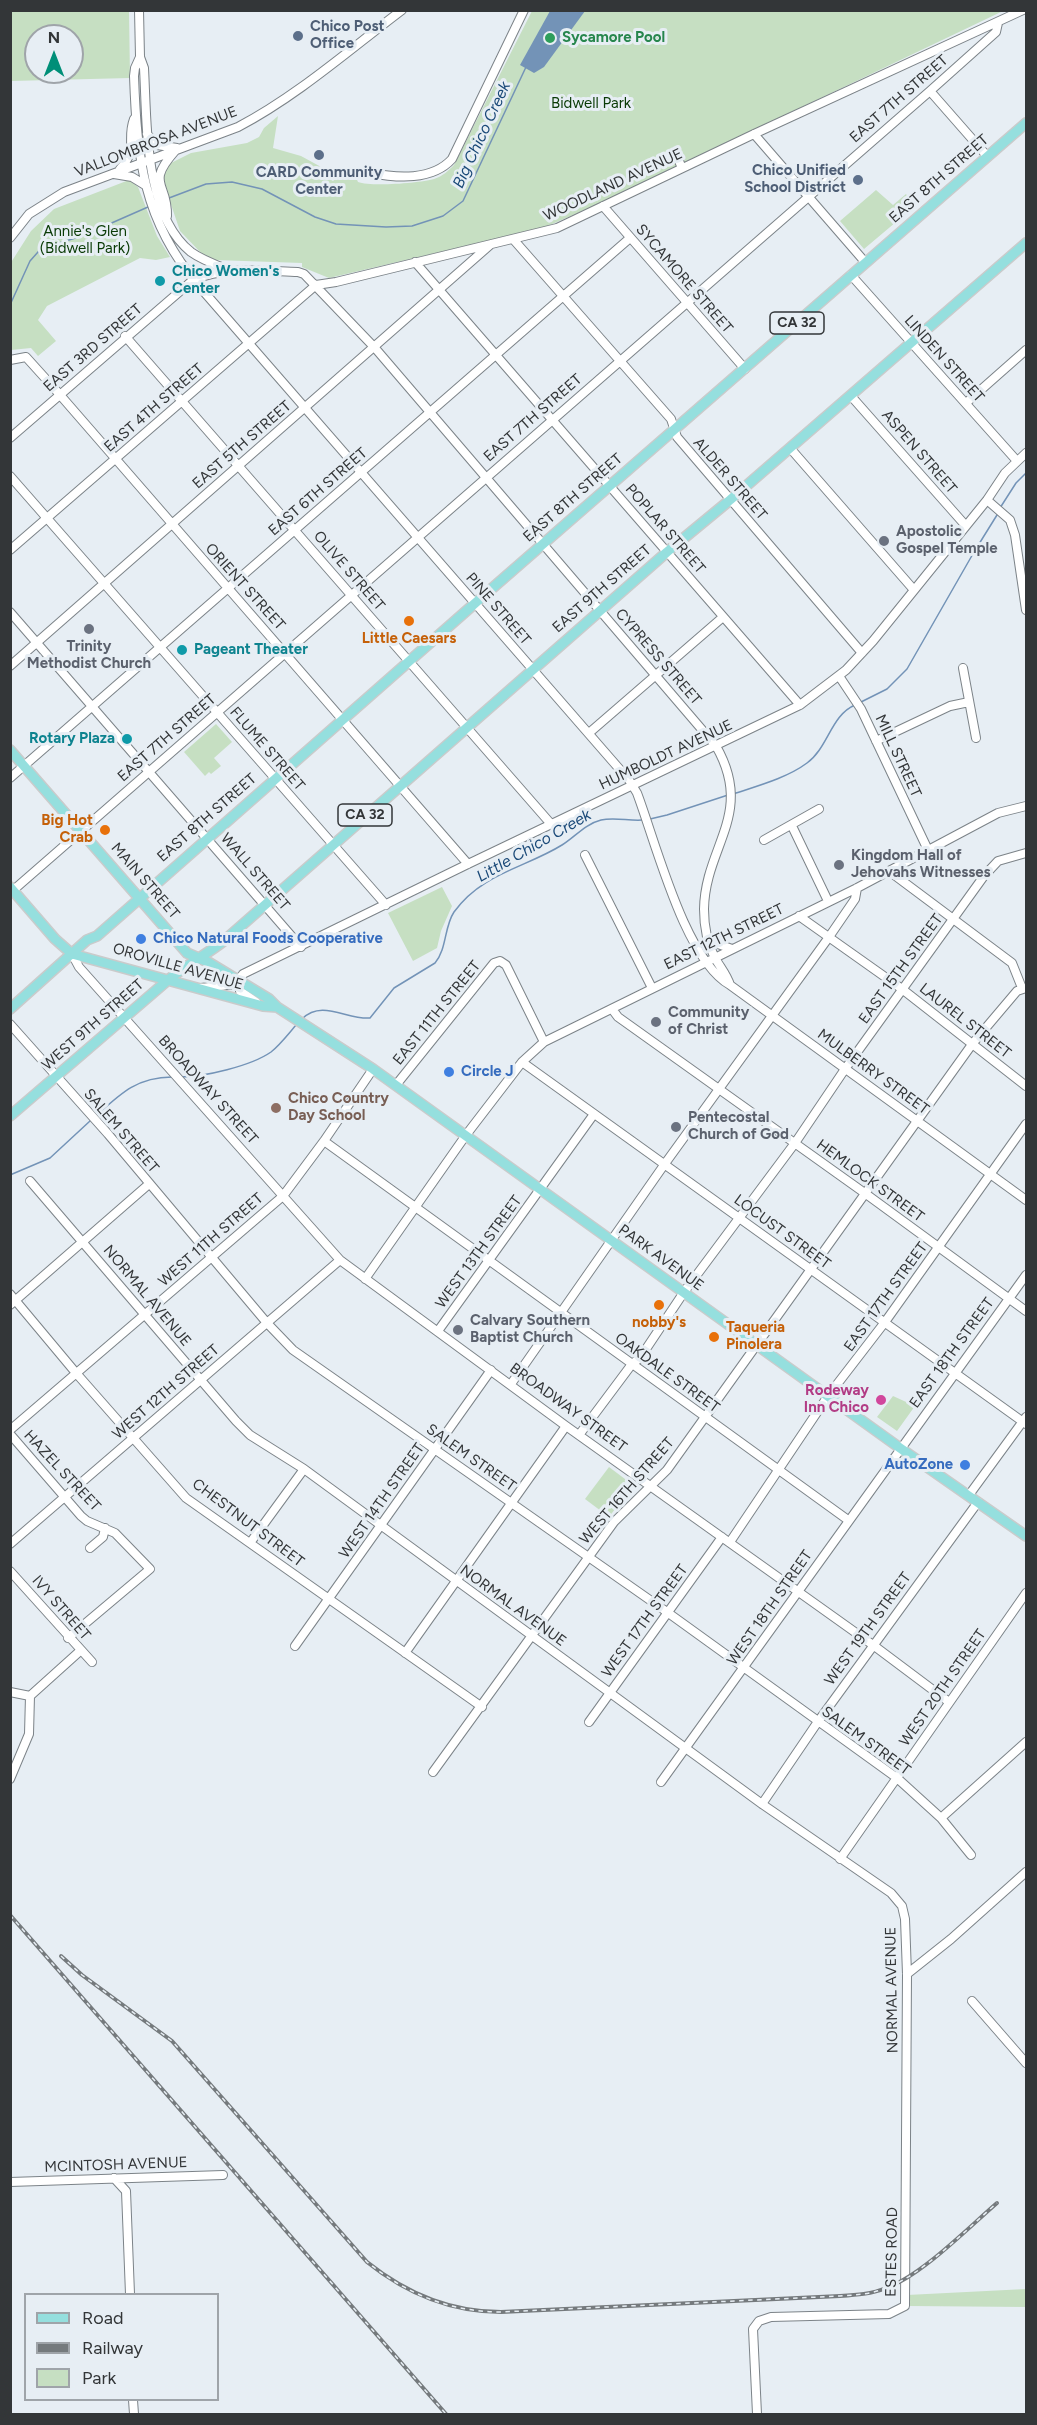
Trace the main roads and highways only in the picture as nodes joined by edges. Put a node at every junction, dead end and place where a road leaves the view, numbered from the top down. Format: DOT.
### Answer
graph roads {
  1 [pos="1026,123"];
  2 [pos="1026,243"];
  3 [pos="10,750"];
  4 [pos="12,890"];
  5 [pos="140,897"];
  6 [pos="97,936"];
  7 [pos="72,954"];
  8 [pos="198,959"];
  9 [pos="96,960"];
  10 [pos="168,980"];
  11 [pos="276,1007"];
  12 [pos="10,1009"];
  13 [pos="10,1116"];
  14 [pos="1026,1536"];
  1 -- 5 [label="main road, EAST 8TH STREET / CA 32"];
  2 -- 8 [label="main road, EAST 9TH STREET / CA 32"];
  3 -- 5 [label="main road, MAIN STREET"];
  4 -- 7 [label="main road, BROADWAY STREET"];
  5 -- 6 [label="main road, CA 32"];
  5 -- 8 [label="main road, MAIN STREET"];
  6 -- 7 [label="main road, CA 32"];
  6 -- 9 [label="main road"];
  7 -- 9 [label="main road, OROVILLE AVENUE"];
  7 -- 12 [label="main road, CA 32"];
  8 -- 10 [label="main road, WEST 9TH STREET / CA 32"];
  8 -- 11 [label="main road, MAIN STREET"];
  9 -- 10 [label="main road, OROVILLE AVENUE"];
  10 -- 11 [label="main road, OROVILLE AVENUE"];
  10 -- 13 [label="main road, WEST 9TH STREET / CA 32"];
  11 -- 14 [label="main road, PARK AVENUE"];
}
